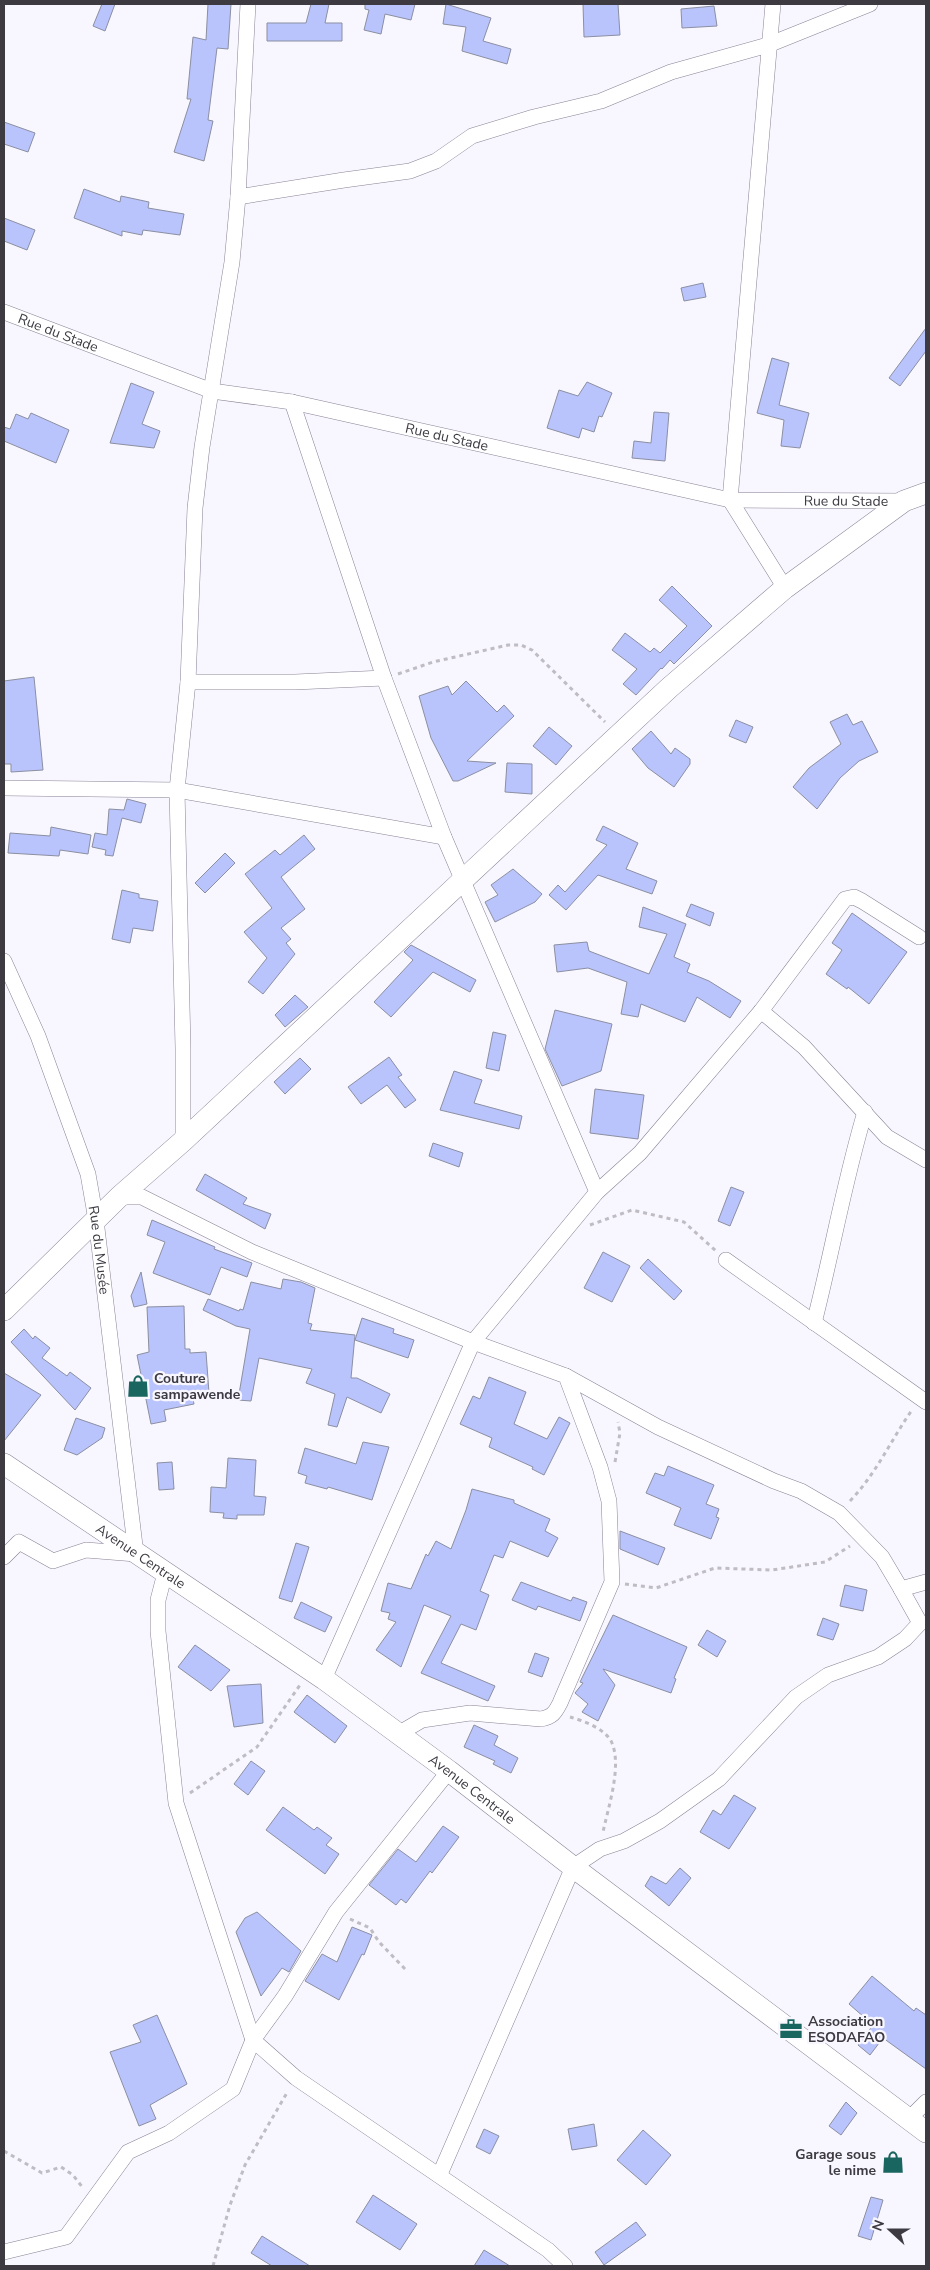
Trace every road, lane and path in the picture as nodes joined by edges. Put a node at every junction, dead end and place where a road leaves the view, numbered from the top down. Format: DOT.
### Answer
graph roads {
  1 [pos="248,4"];
  2 [pos="773,4"];
  3 [pos="870,4"];
  4 [pos="768,45"];
  5 [pos="238,197"];
  6 [pos="4,312"];
  7 [pos="212,391"];
  8 [pos="292,402"];
  9 [pos="926,493"];
  10 [pos="730,500"];
  11 [pos="904,501"];
  12 [pos="785,588"];
  13 [pos="384,678"];
  14 [pos="188,682"];
  15 [pos="618,735"];
  16 [pos="4,788"];
  17 [pos="177,790"];
  18 [pos="444,837"];
  19 [pos="463,880"];
  20 [pos="919,937"];
  21 [pos="4,961"];
  22 [pos="761,1011"];
  23 [pos="865,1112"];
  24 [pos="183,1141"];
  25 [pos="926,1160"];
  26 [pos="596,1192"];
  27 [pos="119,1197"];
  28 [pos="96,1220"];
  29 [pos="583,1229"];
  30 [pos="726,1260"];
  31 [pos="4,1310"];
  32 [pos="814,1323"];
  33 [pos="473,1342"];
  34 [pos="566,1376"];
  35 [pos="923,1400"];
  36 [pos="614,1401"];
  37 [pos="4,1464"];
  38 [pos="615,1466"];
  39 [pos="839,1513"];
  40 [pos="863,1538"];
  41 [pos="136,1554"];
  42 [pos="4,1557"];
  43 [pos="165,1572"];
  44 [pos="612,1582"];
  45 [pos="926,1582"];
  46 [pos="901,1589"];
  47 [pos="924,1623"];
  48 [pos="317,1675"];
  49 [pos="555,1713"];
  50 [pos="398,1734"];
  51 [pos="449,1771"];
  52 [pos="176,1803"];
  53 [pos="600,1849"];
  54 [pos="573,1867"];
  55 [pos="336,1912"];
  56 [pos="406,1970"];
  57 [pos="253,2040"];
  58 [pos="296,2078"];
  59 [pos="926,2102"];
  60 [pos="918,2126"];
  61 [pos="4,2151"];
  62 [pos="440,2174"];
  63 [pos="106,2182"];
  64 [pos="4,2252"];
  65 [pos="213,2266"];
  66 [pos="565,2266"];
  1 -- 5 [label="street"];
  2 -- 4 [label="street"];
  3 -- 4 [label="street"];
  4 -- 5 [label="street"];
  4 -- 10 [label="street"];
  5 -- 7 [label="street"];
  6 -- 7 [label="street, Rue du Stade"];
  7 -- 8 [label="street, Rue du Stade"];
  7 -- 14 [label="street"];
  8 -- 10 [label="street, Rue du Stade"];
  8 -- 13 [label="street"];
  9 -- 11 [label="street"];
  10 -- 11 [label="street, Rue du Stade"];
  10 -- 12 [label="street"];
  11 -- 12 [label="street"];
  12 -- 15 [label="street"];
  13 -- 14 [label="street"];
  13 -- 15 [label="path"];
  13 -- 18 [label="street"];
  14 -- 17 [label="street"];
  15 -- 19 [label="street"];
  16 -- 17 [label="street"];
  17 -- 18 [label="street"];
  17 -- 24 [label="street"];
  18 -- 19 [label="street"];
  19 -- 24 [label="street"];
  19 -- 26 [label="street"];
  20 -- 22 [label="street"];
  21 -- 28 [label="street, Rue du Musée"];
  22 -- 23 [label="street"];
  22 -- 26 [label="street"];
  23 -- 25 [label="street"];
  23 -- 32 [label="street"];
  24 -- 27 [label="street"];
  26 -- 33 [label="street"];
  27 -- 28 [label="street"];
  27 -- 33 [label="street"];
  28 -- 31 [label="street"];
  28 -- 41 [label="street, Rue du Musée"];
  29 -- 30 [label="path"];
  30 -- 32 [label="street"];
  32 -- 35 [label="street"];
  33 -- 34 [label="street"];
  33 -- 48 [label="street"];
  34 -- 36 [label="street"];
  34 -- 44 [label="street"];
  35 -- 39 [label="path"];
  36 -- 38 [label="path"];
  36 -- 39 [label="street"];
  37 -- 41 [label="street, Avenue Centrale"];
  39 -- 40 [label="street"];
  40 -- 44 [label="path"];
  40 -- 46 [label="street"];
  41 -- 42 [label="street"];
  41 -- 43 [label="street, Avenue Centrale"];
  43 -- 48 [label="street, Avenue Centrale"];
  43 -- 52 [label="street"];
  44 -- 49 [label="street"];
  45 -- 46 [label="street"];
  46 -- 47 [label="street"];
  47 -- 53 [label="street"];
  48 -- 50 [label="street, Avenue Centrale"];
  48 -- 52 [label="path"];
  49 -- 50 [label="street"];
  49 -- 53 [label="path"];
  50 -- 51 [label="street, Avenue Centrale"];
  51 -- 54 [label="street, Avenue Centrale"];
  51 -- 55 [label="street"];
  52 -- 57 [label="street"];
  53 -- 54 [label="street"];
  54 -- 60 [label="street, Avenue Centrale"];
  54 -- 62 [label="street"];
  55 -- 56 [label="path"];
  55 -- 57 [label="street"];
  57 -- 58 [label="street"];
  57 -- 63 [label="street"];
  58 -- 62 [label="street"];
  58 -- 65 [label="path"];
  59 -- 60 [label="street"];
  61 -- 63 [label="path"];
  62 -- 66 [label="street"];
  63 -- 64 [label="street"];
}
